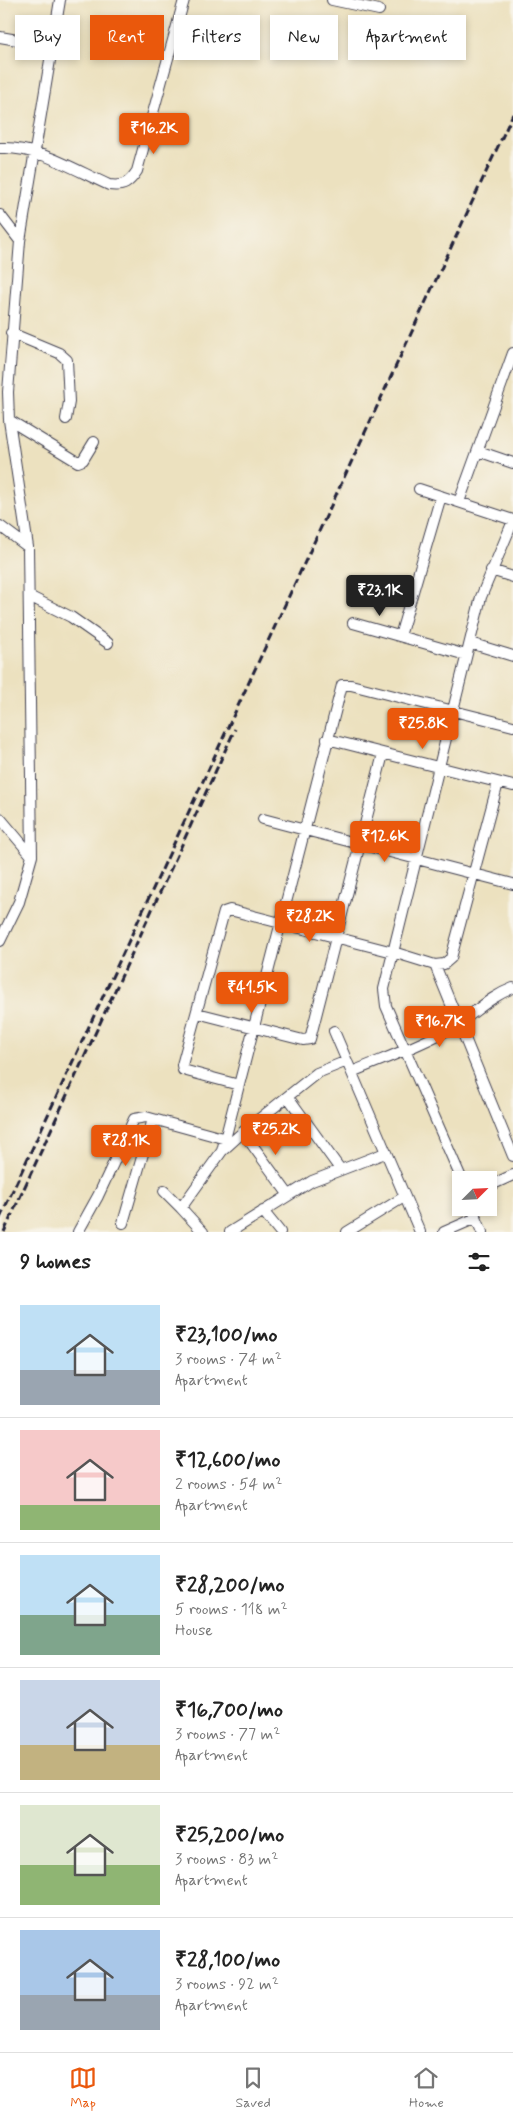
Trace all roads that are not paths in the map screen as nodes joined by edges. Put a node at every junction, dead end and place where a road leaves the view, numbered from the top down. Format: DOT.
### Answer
graph roads {
  1 [pos="60,0"];
  2 [pos="184,0"];
  3 [pos="332,0"];
  4 [pos="379,10"];
  5 [pos="57,15"];
  6 [pos="0,37"];
  7 [pos="15,40"];
  8 [pos="50,60"];
  9 [pos="0,147"];
  10 [pos="36,152"];
  11 [pos="0,215"];
  12 [pos="20,241"];
  13 [pos="11,333"];
  14 [pos="513,353"];
  15 [pos="66,419"];
  16 [pos="9,420"];
  17 [pos="94,442"];
  18 [pos="478,451"];
  19 [pos="513,463"];
  20 [pos="419,489"];
  21 [pos="441,496"];
  22 [pos="459,502"];
  23 [pos="513,521"];
  24 [pos="0,526"];
  25 [pos="28,547"];
  26 [pos="491,570"];
  27 [pos="513,577"];
  28 [pos="29,596"];
  29 [pos="354,623"];
  30 [pos="400,636"];
  31 [pos="108,642"];
  32 [pos="470,643"];
  33 [pos="466,655"];
  34 [pos="513,656"];
  35 [pos="453,712"];
  36 [pos="513,726"];
  37 [pos="327,739"];
  38 [pos="383,754"];
  39 [pos="440,766"];
  40 [pos="498,783"];
  41 [pos="513,786"];
  42 [pos="0,818"];
  43 [pos="263,819"];
  44 [pos="303,829"];
  45 [pos="361,843"];
  46 [pos="32,856"];
  47 [pos="417,858"];
  48 [pos="473,874"];
  49 [pos="513,884"];
  50 [pos="281,922"];
  51 [pos="337,937"];
  52 [pos="0,941"];
  53 [pos="393,952"];
  54 [pos="435,965"];
  55 [pos="513,988"];
  56 [pos="197,1013"];
  57 [pos="458,1024"];
  58 [pos="254,1028"];
  59 [pos="334,1031"];
  60 [pos="406,1049"];
  61 [pos="347,1061"];
  62 [pos="352,1072"];
  63 [pos="239,1085"];
  64 [pos="288,1097"];
  65 [pos="153,1118"];
  66 [pos="243,1132"];
  67 [pos="226,1139"];
  68 [pos="222,1151"];
  69 [pos="385,1153"];
  70 [pos="513,1156"];
  71 [pos="340,1169"];
  72 [pos="458,1171"];
  73 [pos="513,1175"];
  74 [pos="498,1182"];
  75 [pos="164,1191"];
  76 [pos="288,1194"];
  77 [pos="404,1197"];
  78 [pos="181,1208"];
  79 [pos="263,1211"];
  80 [pos="476,1218"];
  81 [pos="123,1222"];
  82 [pos="78,1232"];
  83 [pos="203,1232"];
  84 [pos="230,1232"];
  85 [pos="280,1232"];
  86 [pos="347,1232"];
  87 [pos="420,1232"];
  88 [pos="444,1232"];
  89 [pos="482,1232"];
  1 -- 5 [label="street"];
  2 -- 10 [label="street"];
  3 -- 4 [label="street"];
  6 -- 7 [label="street"];
  8 -- 10 [label="street"];
  9 -- 10 [label="street"];
  10 -- 12 [label="street"];
  11 -- 12 [label="street"];
  12 -- 13 [label="street"];
  13 -- 15 [label="street"];
  13 -- 16 [label="street"];
  14 -- 18 [label="street"];
  16 -- 17 [label="street"];
  16 -- 25 [label="street"];
  18 -- 19 [label="street"];
  18 -- 22 [label="street"];
  20 -- 21 [label="street"];
  21 -- 22 [label="street"];
  21 -- 30 [label="street"];
  22 -- 23 [label="street"];
  23 -- 26 [label="street"];
  24 -- 25 [label="street"];
  25 -- 28 [label="street"];
  26 -- 27 [label="street"];
  26 -- 32 [label="street"];
  28 -- 31 [label="street"];
  28 -- 46 [label="street"];
  29 -- 30 [label="street"];
  30 -- 33 [label="street"];
  32 -- 33 [label="street"];
  32 -- 34 [label="street"];
  33 -- 35 [label="street"];
  35 -- 36 [label="street"];
  35 -- 37 [label="street"];
  35 -- 39 [label="street"];
  37 -- 38 [label="street"];
  37 -- 44 [label="street"];
  38 -- 39 [label="street"];
  38 -- 45 [label="street"];
  39 -- 40 [label="street"];
  39 -- 47 [label="street"];
  40 -- 41 [label="street"];
  40 -- 48 [label="street"];
  42 -- 46 [label="street"];
  43 -- 44 [label="street"];
  44 -- 45 [label="street"];
  44 -- 50 [label="street"];
  45 -- 47 [label="street"];
  45 -- 51 [label="street"];
  46 -- 52 [label="street"];
  47 -- 48 [label="street"];
  47 -- 53 [label="street"];
  48 -- 49 [label="street"];
  48 -- 54 [label="street"];
  50 -- 51 [label="street"];
  50 -- 56 [label="street"];
  50 -- 58 [label="street"];
  51 -- 53 [label="street"];
  51 -- 58 [label="street"];
  53 -- 54 [label="street"];
  53 -- 60 [label="street"];
  54 -- 57 [label="street"];
  55 -- 57 [label="street"];
  56 -- 58 [label="street"];
  56 -- 63 [label="street"];
  57 -- 60 [label="street"];
  57 -- 70 [label="street"];
  58 -- 63 [label="street"];
  59 -- 61 [label="street"];
  60 -- 62 [label="street"];
  60 -- 72 [label="street"];
  61 -- 62 [label="street"];
  61 -- 64 [label="street"];
  62 -- 69 [label="street"];
  63 -- 67 [label="street"];
  64 -- 66 [label="street"];
  64 -- 71 [label="street"];
  65 -- 67 [label="street"];
  65 -- 81 [label="street"];
  65 -- 82 [label="street"];
  66 -- 68 [label="street"];
  66 -- 76 [label="street"];
  67 -- 68 [label="street"];
  68 -- 78 [label="street"];
  69 -- 71 [label="street"];
  69 -- 77 [label="street"];
  71 -- 76 [label="street"];
  73 -- 74 [label="street"];
  75 -- 78 [label="street"];
  76 -- 79 [label="street"];
  77 -- 86 [label="street"];
  77 -- 87 [label="street"];
  78 -- 83 [label="street"];
  79 -- 84 [label="street"];
  79 -- 85 [label="street"];
  80 -- 88 [label="street"];
  80 -- 89 [label="street"];
}
